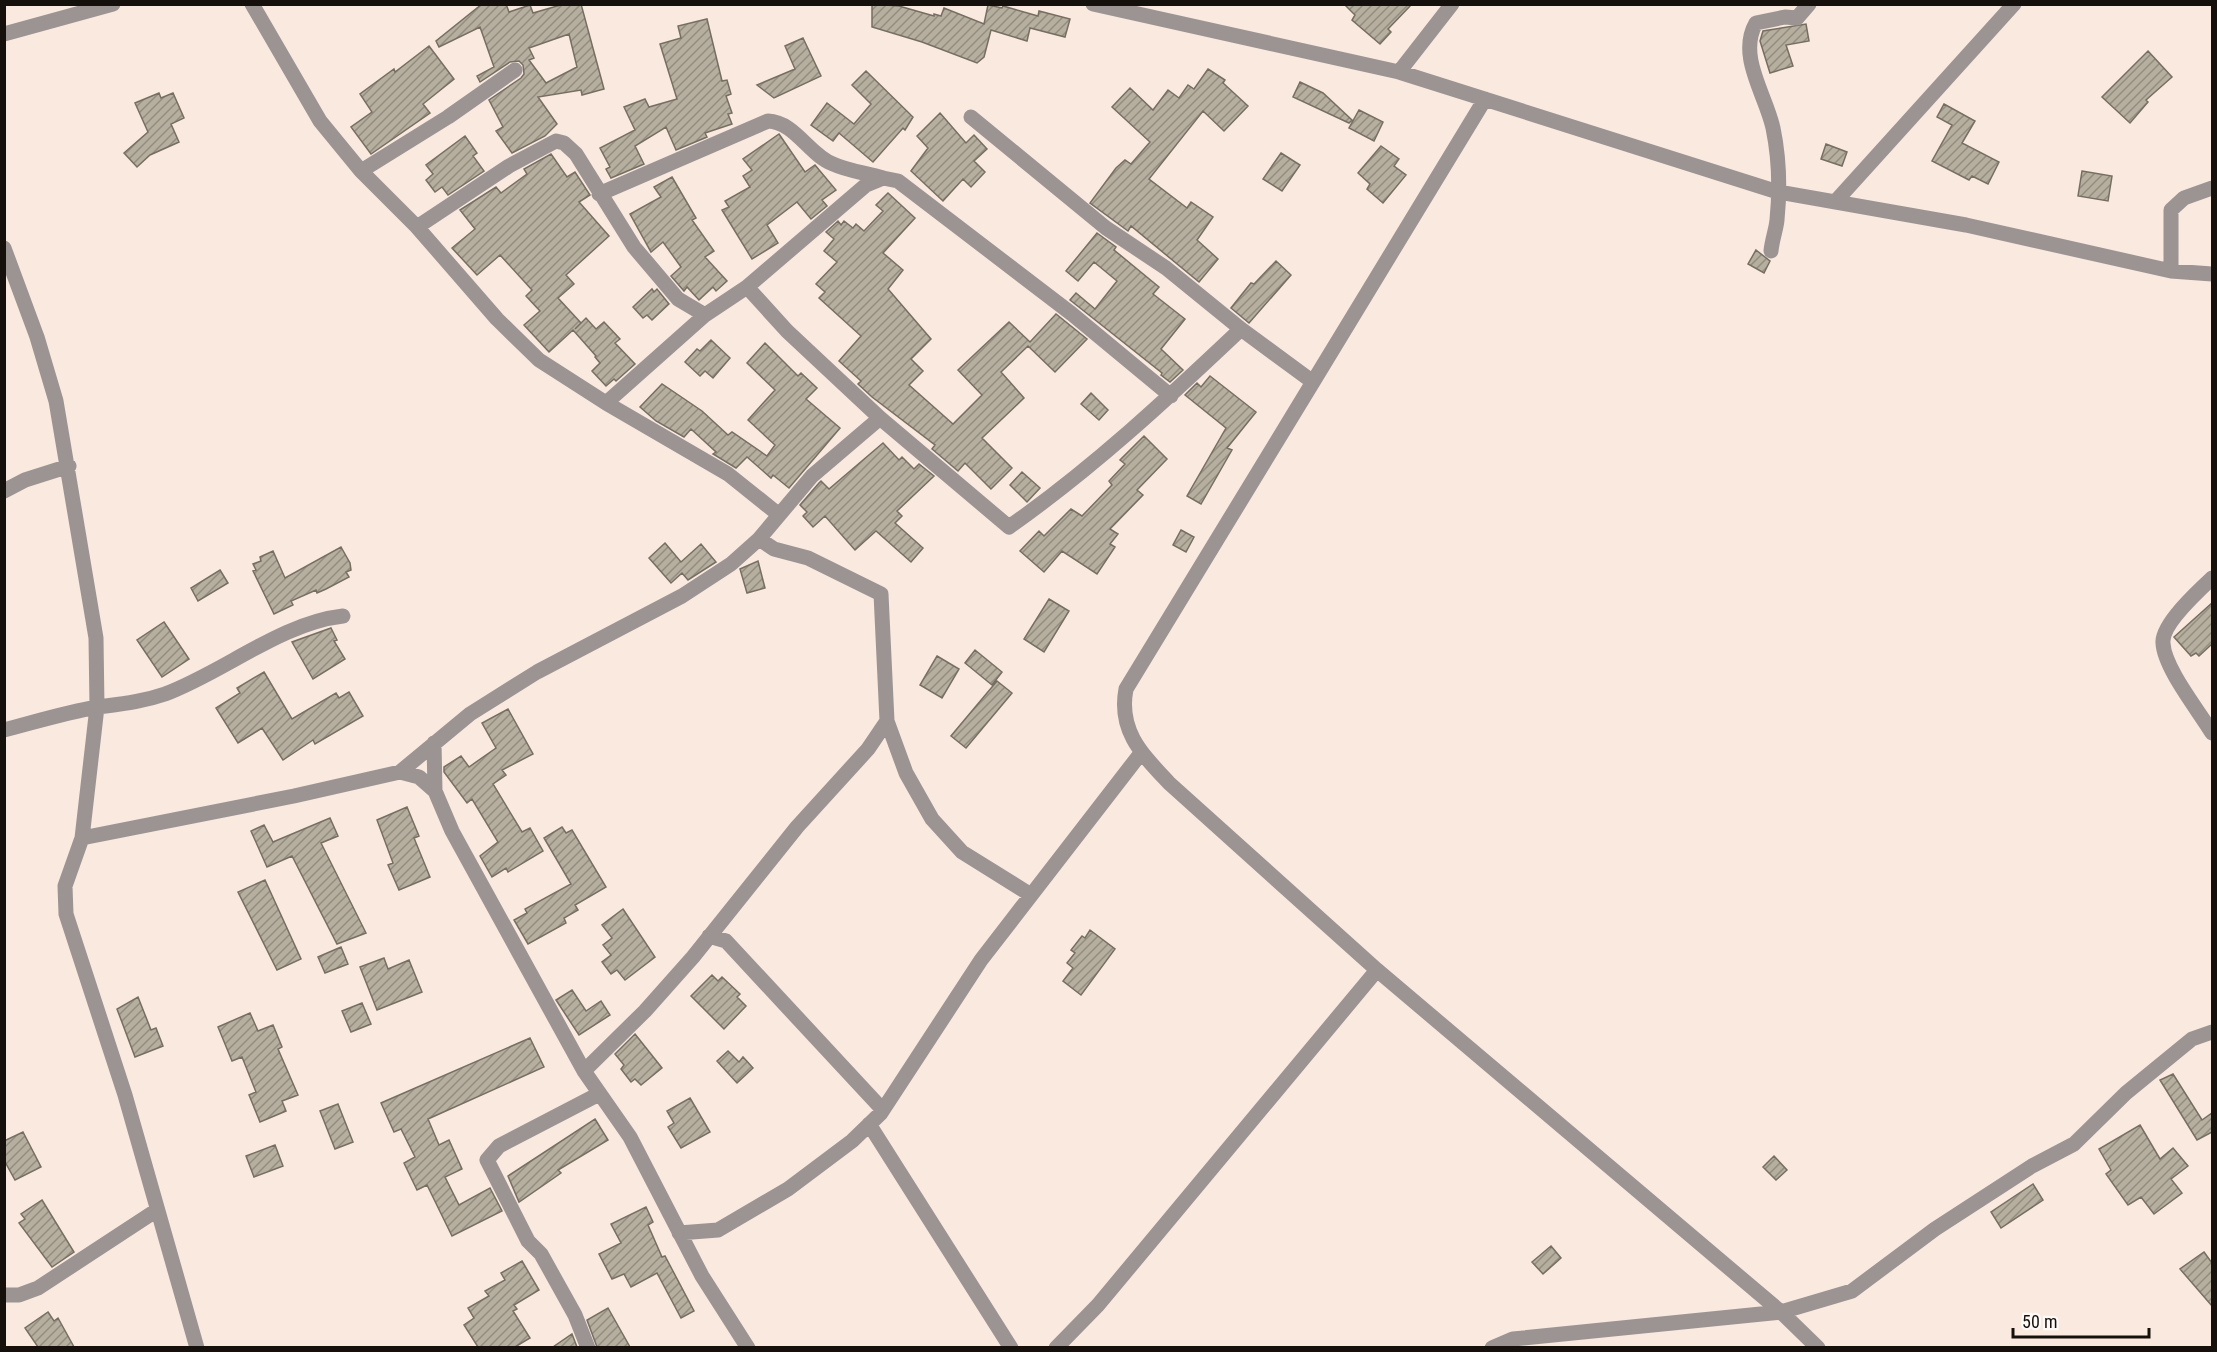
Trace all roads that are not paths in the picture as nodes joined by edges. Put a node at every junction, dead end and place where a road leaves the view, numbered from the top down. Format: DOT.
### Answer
graph roads {
  1 [pos="113,4"];
  2 [pos="252,4"];
  3 [pos="1094,4"];
  4 [pos="1452,4"];
  5 [pos="1809,4"];
  6 [pos="2014,4"];
  7 [pos="4,34"];
  8 [pos="514,70"];
  9 [pos="1399,72"];
  10 [pos="1485,99"];
  11 [pos="970,117"];
  12 [pos="361,171"];
  13 [pos="883,178"];
  14 [pos="2212,188"];
  15 [pos="1778,192"];
  16 [pos="599,194"];
  17 [pos="1835,202"];
  18 [pos="417,227"];
  19 [pos="4,248"];
  20 [pos="1771,251"];
  21 [pos="2171,271"];
  22 [pos="2212,274"];
  23 [pos="747,287"];
  24 [pos="705,315"];
  25 [pos="1241,328"];
  26 [pos="1313,382"];
  27 [pos="1171,396"];
  28 [pos="606,403"];
  29 [pos="880,418"];
  30 [pos="69,466"];
  31 [pos="4,491"];
  32 [pos="778,514"];
  33 [pos="759,539"];
  34 [pos="2212,578"];
  35 [pos="343,616"];
  36 [pos="97,707"];
  37 [pos="887,721"];
  38 [pos="4,730"];
  39 [pos="2212,733"];
  40 [pos="434,743"];
  41 [pos="1141,753"];
  42 [pos="400,772"];
  43 [pos="435,791"];
  44 [pos="82,838"];
  45 [pos="1031,895"];
  46 [pos="710,936"];
  47 [pos="1377,970"];
  48 [pos="2212,1032"];
  49 [pos="584,1071"];
  50 [pos="599,1095"];
  51 [pos="882,1109"];
  52 [pos="869,1124"];
  53 [pos="157,1210"];
  54 [pos="679,1233"];
  55 [pos="4,1295"];
  56 [pos="1781,1312"];
  57 [pos="1516,1343"];
  58 [pos="197,1347"];
  59 [pos="588,1347"];
  60 [pos="748,1347"];
  61 [pos="1011,1347"];
  62 [pos="1056,1347"];
  63 [pos="1492,1347"];
  64 [pos="1818,1347"];
  1 -- 7 [label="street"];
  2 -- 12 [label="street"];
  3 -- 9 [label="street"];
  4 -- 9 [label="street"];
  5 -- 15 [label="street"];
  6 -- 17 [label="street"];
  8 -- 12 [label="street"];
  9 -- 10 [label="street"];
  10 -- 15 [label="street"];
  10 -- 26 [label="street"];
  11 -- 25 [label="street"];
  12 -- 18 [label="street"];
  13 -- 16 [label="street"];
  13 -- 23 [label="street"];
  13 -- 27 [label="street"];
  14 -- 21 [label="street"];
  15 -- 17 [label="street"];
  15 -- 20 [label="street"];
  16 -- 18 [label="street"];
  16 -- 24 [label="street"];
  17 -- 21 [label="street"];
  18 -- 28 [label="street"];
  19 -- 30 [label="street"];
  21 -- 22 [label="street"];
  23 -- 24 [label="street"];
  23 -- 29 [label="street"];
  24 -- 28 [label="street"];
  25 -- 26 [label="street"];
  25 -- 27 [label="street"];
  26 -- 41 [label="street"];
  27 -- 29 [label="street"];
  28 -- 32 [label="street"];
  29 -- 32 [label="street"];
  30 -- 31 [label="street"];
  30 -- 36 [label="street"];
  32 -- 33 [label="street"];
  33 -- 37 [label="street"];
  33 -- 40 [label="street"];
  34 -- 39 [label="street"];
  35 -- 36 [label="street"];
  36 -- 38 [label="street"];
  36 -- 44 [label="street"];
  37 -- 45 [label="street"];
  37 -- 46 [label="street"];
  40 -- 42 [label="street"];
  40 -- 43 [label="street"];
  41 -- 45 [label="street"];
  41 -- 47 [label="street"];
  42 -- 43 [label="street"];
  42 -- 44 [label="street"];
  43 -- 49 [label="street"];
  44 -- 53 [label="street"];
  45 -- 51 [label="street"];
  46 -- 49 [label="street"];
  46 -- 51 [label="street"];
  47 -- 56 [label="street"];
  47 -- 62 [label="street"];
  48 -- 56 [label="street"];
  49 -- 50 [label="street"];
  50 -- 54 [label="street"];
  50 -- 59 [label="street"];
  51 -- 52 [label="street"];
  52 -- 54 [label="street"];
  52 -- 61 [label="street"];
  53 -- 55 [label="street"];
  53 -- 58 [label="street"];
  54 -- 60 [label="street"];
  56 -- 57 [label="street"];
  56 -- 64 [label="street"];
  57 -- 63 [label="street"];
}
